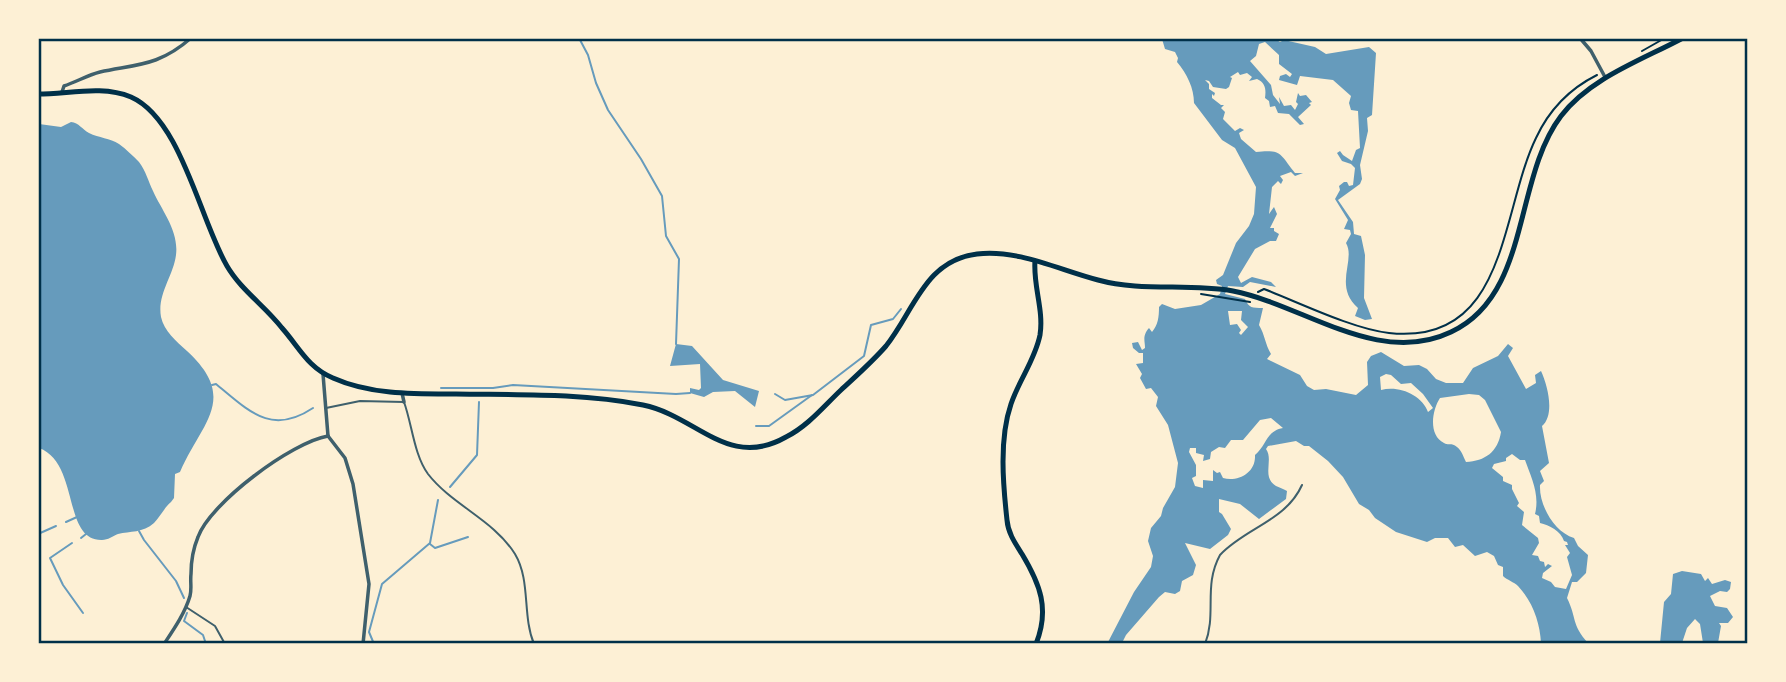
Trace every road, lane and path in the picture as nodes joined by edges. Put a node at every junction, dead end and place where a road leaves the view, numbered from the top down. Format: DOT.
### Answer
graph roads {
  1 [pos="191,38"];
  2 [pos="1580,38"];
  3 [pos="1665,38"];
  4 [pos="1683,38"];
  5 [pos="1635,55"];
  6 [pos="1602,72"];
  7 [pos="1606,79"];
  8 [pos="38,94"];
  9 [pos="62,94"];
  10 [pos="1035,261"];
  11 [pos="1257,293"];
  12 [pos="1213,296"];
  13 [pos="1247,302"];
  14 [pos="323,374"];
  15 [pos="402,393"];
  16 [pos="404,402"];
  17 [pos="324,408"];
  18 [pos="328,436"];
  19 [pos="1302,485"];
  20 [pos="185,606"];
  21 [pos="164,643"];
  22 [pos="225,643"];
  23 [pos="363,643"];
  24 [pos="534,643"];
  25 [pos="1036,643"];
  26 [pos="1205,643"];
  1 -- 9 [label="street"];
  2 -- 6 [label="street"];
  3 -- 5 [label="path"];
  4 -- 7 [label="main road"];
  6 -- 7 [label="street"];
  6 -- 11 [label="path"];
  7 -- 10 [label="main road"];
  8 -- 9 [label="main road"];
  9 -- 14 [label="main road"];
  10 -- 15 [label="main road"];
  10 -- 25 [label="main road"];
  12 -- 13 [label="path"];
  14 -- 15 [label="main road"];
  14 -- 17 [label="street"];
  15 -- 16 [label="street"];
  16 -- 17 [label="lane"];
  16 -- 24 [label="lane"];
  17 -- 18 [label="street"];
  18 -- 20 [label="street"];
  18 -- 23 [label="street"];
  19 -- 26 [label="lane"];
  20 -- 21 [label="street"];
  20 -- 22 [label="lane"];
}
